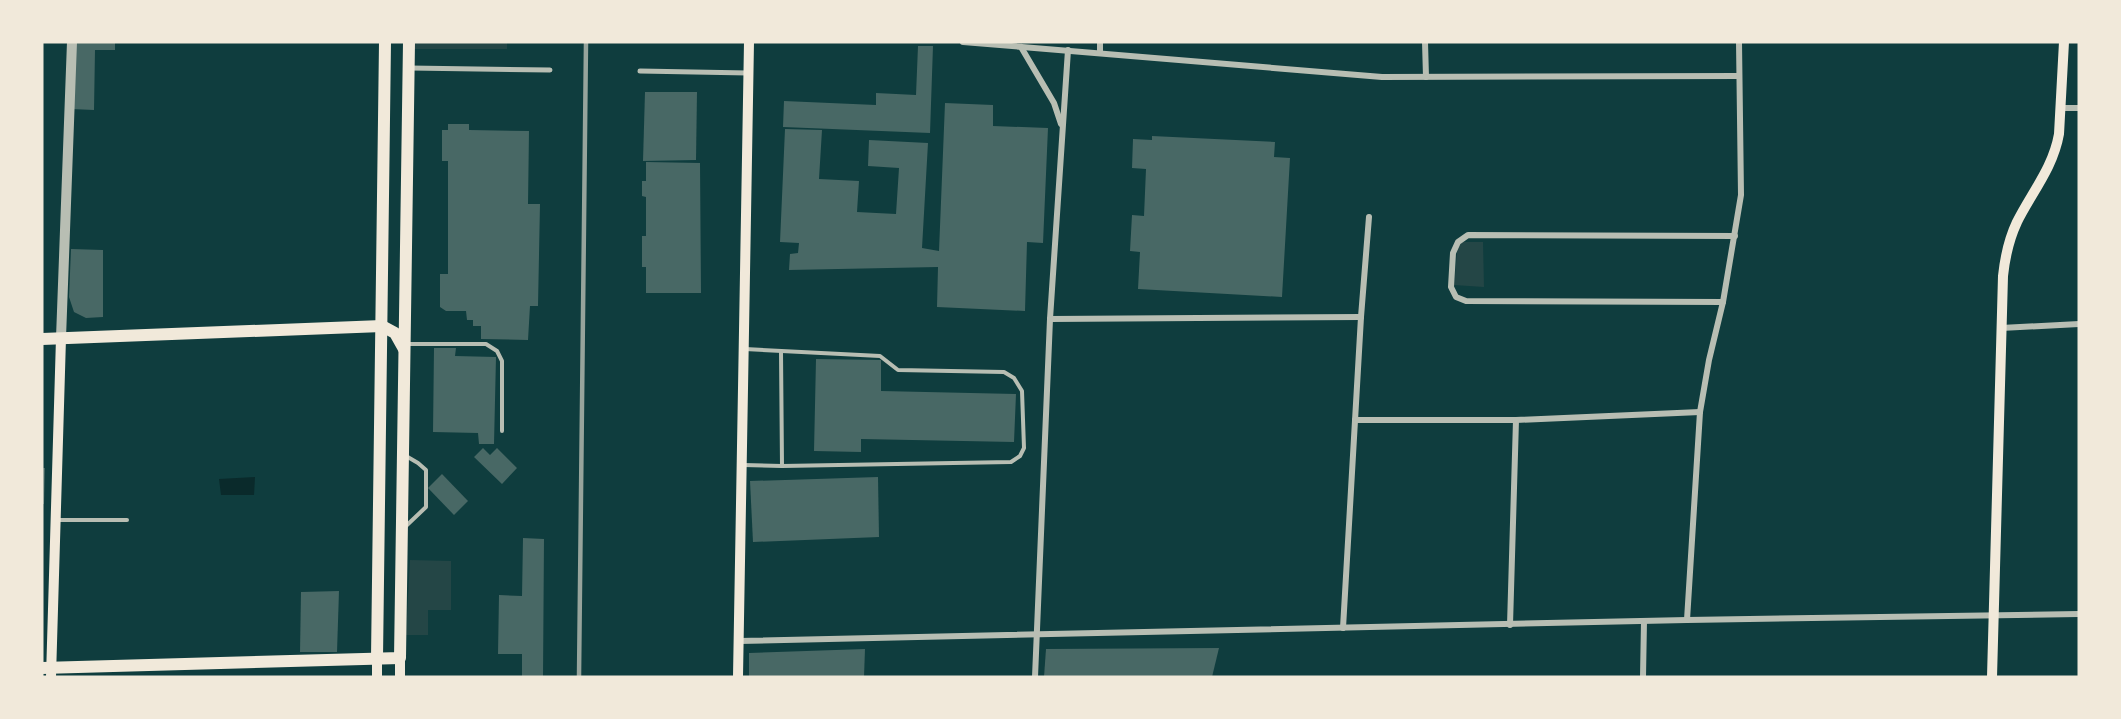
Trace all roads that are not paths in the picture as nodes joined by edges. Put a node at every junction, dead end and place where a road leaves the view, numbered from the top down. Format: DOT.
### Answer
graph roads {
  1 [pos="72,42"];
  2 [pos="386,42"];
  3 [pos="409,42"];
  4 [pos="749,42"];
  5 [pos="963,42"];
  6 [pos="1100,42"];
  7 [pos="1425,42"];
  8 [pos="1739,42"];
  9 [pos="2064,42"];
  10 [pos="1023,44"];
  11 [pos="1068,50"];
  12 [pos="1100,53"];
  13 [pos="408,68"];
  14 [pos="550,70"];
  15 [pos="640,71"];
  16 [pos="748,73"];
  17 [pos="1739,76"];
  18 [pos="1426,77"];
  19 [pos="2061,108"];
  20 [pos="2079,108"];
  21 [pos="1063,127"];
  22 [pos="1369,217"];
  23 [pos="1735,236"];
  24 [pos="1723,302"];
  25 [pos="1361,317"];
  26 [pos="1050,319"];
  27 [pos="2079,324"];
  28 [pos="382,326"];
  29 [pos="2001,328"];
  30 [pos="61,338"];
  31 [pos="42,339"];
  32 [pos="404,347"];
  33 [pos="744,349"];
  34 [pos="782,351"];
  35 [pos="1700,412"];
  36 [pos="1355,420"];
  37 [pos="1516,420"];
  38 [pos="502,431"];
  39 [pos="403,455"];
  40 [pos="742,465"];
  41 [pos="782,466"];
  42 [pos="56,520"];
  43 [pos="127,520"];
  44 [pos="402,534"];
  45 [pos="2079,614"];
  46 [pos="1995,615"];
  47 [pos="1687,620"];
  48 [pos="1644,621"];
  49 [pos="1510,625"];
  50 [pos="1343,628"];
  51 [pos="1038,634"];
  52 [pos="739,641"];
  53 [pos="377,658"];
  54 [pos="400,658"];
  55 [pos="48,671"];
  56 [pos="377,677"];
  57 [pos="400,677"];
  58 [pos="738,677"];
  59 [pos="1035,677"];
  60 [pos="1643,677"];
  61 [pos="1992,677"];
  1 -- 30 [label="street"];
  2 -- 28 [label="main road"];
  3 -- 13 [label="main road"];
  4 -- 16 [label="main road"];
  5 -- 10 [label="street"];
  6 -- 12 [label="street"];
  7 -- 18 [label="street"];
  8 -- 17 [label="street"];
  9 -- 19 [label="main road"];
  10 -- 11 [label="street"];
  10 -- 21 [label="street"];
  11 -- 12 [label="street"];
  11 -- 21 [label="street"];
  12 -- 18 [label="street"];
  13 -- 14 [label="street"];
  13 -- 32 [label="main road"];
  15 -- 16 [label="street"];
  16 -- 33 [label="main road"];
  17 -- 18 [label="street"];
  17 -- 23 [label="street"];
  19 -- 20 [label="street"];
  19 -- 29 [label="main road"];
  21 -- 26 [label="street"];
  22 -- 25 [label="street"];
  23 -- 24 [label="street"];
  23 -- 24 [label="street"];
  24 -- 35 [label="street"];
  25 -- 26 [label="street"];
  25 -- 36 [label="street"];
  26 -- 51 [label="street"];
  27 -- 29 [label="street"];
  28 -- 30 [label="main road"];
  28 -- 32 [label="main road"];
  28 -- 53 [label="main road"];
  29 -- 46 [label="main road"];
  30 -- 31 [label="main road"];
  30 -- 42 [label="main road"];
  32 -- 38 [label="lane"];
  32 -- 39 [label="main road"];
  33 -- 34 [label="lane"];
  33 -- 40 [label="main road"];
  34 -- 41 [label="lane"];
  34 -- 41 [label="lane"];
  35 -- 37 [label="street"];
  35 -- 47 [label="street"];
  36 -- 37 [label="street"];
  36 -- 50 [label="street"];
  37 -- 49 [label="street"];
  39 -- 44 [label="main road"];
  39 -- 44 [label="lane"];
  40 -- 41 [label="lane"];
  40 -- 52 [label="main road"];
  42 -- 43 [label="lane"];
  42 -- 55 [label="main road"];
  44 -- 54 [label="main road"];
  45 -- 46 [label="street"];
  46 -- 47 [label="street"];
  46 -- 61 [label="main road"];
  47 -- 48 [label="street"];
  48 -- 49 [label="street"];
  48 -- 60 [label="street"];
  49 -- 50 [label="street"];
  50 -- 51 [label="street"];
  51 -- 52 [label="street"];
  51 -- 59 [label="street"];
  52 -- 58 [label="main road"];
  53 -- 54 [label="main road"];
  53 -- 55 [label="main road"];
  53 -- 56 [label="main road"];
  54 -- 57 [label="main road"];
}
